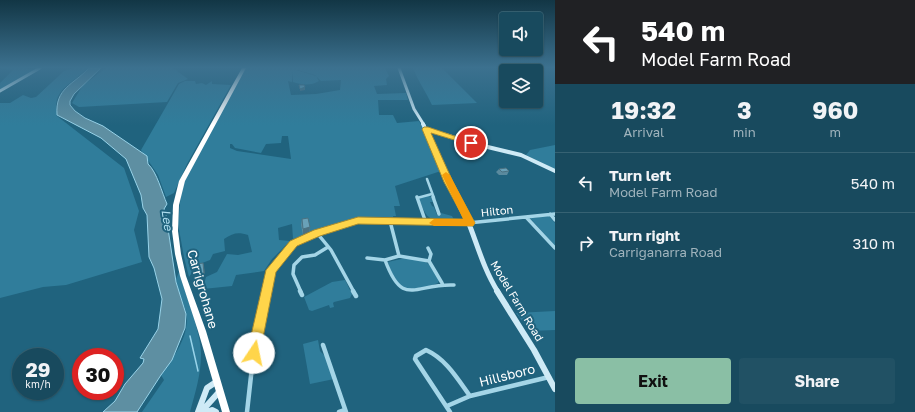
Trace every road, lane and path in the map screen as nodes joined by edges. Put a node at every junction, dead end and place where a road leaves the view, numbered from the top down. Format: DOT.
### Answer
graph roads {
  1 [pos="233,87"];
  2 [pos="406,87"];
  3 [pos="426,129"];
  4 [pos="555,171"];
  5 [pos="427,179"];
  6 [pos="432,194"];
  7 [pos="439,214"];
  8 [pos="550,214"];
  9 [pos="555,214"];
  10 [pos="526,217"];
  11 [pos="555,220"];
  12 [pos="390,221"];
  13 [pos="426,223"];
  14 [pos="470,223"];
  15 [pos="317,233"];
  16 [pos="328,246"];
  17 [pos="428,248"];
  18 [pos="555,248"];
  19 [pos="399,256"];
  20 [pos="367,258"];
  21 [pos="385,260"];
  22 [pos="429,261"];
  23 [pos="442,283"];
  24 [pos="454,285"];
  25 [pos="302,295"];
  26 [pos="356,296"];
  27 [pos="323,344"];
  28 [pos="549,376"];
  29 [pos="216,382"];
  30 [pos="555,390"];
  31 [pos="219,392"];
  32 [pos="470,396"];
  33 [pos="448,406"];
  34 [pos="346,411"];
  35 [pos="198,412"];
  36 [pos="201,412"];
  37 [pos="206,412"];
  38 [pos="216,412"];
  39 [pos="226,412"];
  40 [pos="247,412"];
  41 [pos="339,412"];
  42 [pos="450,412"];
  1 -- 29 [label="highway, Carrigrohane"];
  2 -- 3 [label="main road, Model Farm Road"];
  3 -- 4 [label="main road"];
  3 -- 14 [label="main road, Model Farm Road"];
  5 -- 6 [label="street"];
  6 -- 7 [label="street"];
  6 -- 13 [label="street"];
  8 -- 9 [label="street, Hilton"];
  8 -- 10 [label="street, Hilton"];
  8 -- 11 [label="street"];
  10 -- 14 [label="street, Hilton"];
  10 -- 18 [label="street, Hilton"];
  12 -- 13 [label="street, Hilton"];
  12 -- 15 [label="street, Hilton"];
  12 -- 19 [label="street"];
  13 -- 14 [label="street, Hilton"];
  14 -- 28 [label="main road, Model Farm Road"];
  15 -- 16 [label="street"];
  15 -- 40 [label="street, Hilton"];
  16 -- 25 [label="street"];
  16 -- 26 [label="street"];
  17 -- 22 [label="street"];
  19 -- 21 [label="street"];
  19 -- 22 [label="street"];
  20 -- 21 [label="street"];
  21 -- 23 [label="street"];
  22 -- 23 [label="street"];
  23 -- 24 [label="street"];
  27 -- 34 [label="street"];
  28 -- 30 [label="main road, Model Farm Road"];
  28 -- 32 [label="street, Hillsboro"];
  29 -- 31 [label="highway, Carrigrohane"];
  29 -- 35 [label="main road"];
  31 -- 36 [label="main road"];
  31 -- 39 [label="highway, Carrigrohane"];
  32 -- 33 [label="street, Hillsboro"];
  32 -- 33 [label="street, Hillsboro"];
  33 -- 42 [label="street, Hillsboro"];
  34 -- 41 [label="street"];
  37 -- 38 [label="main road"];
}
